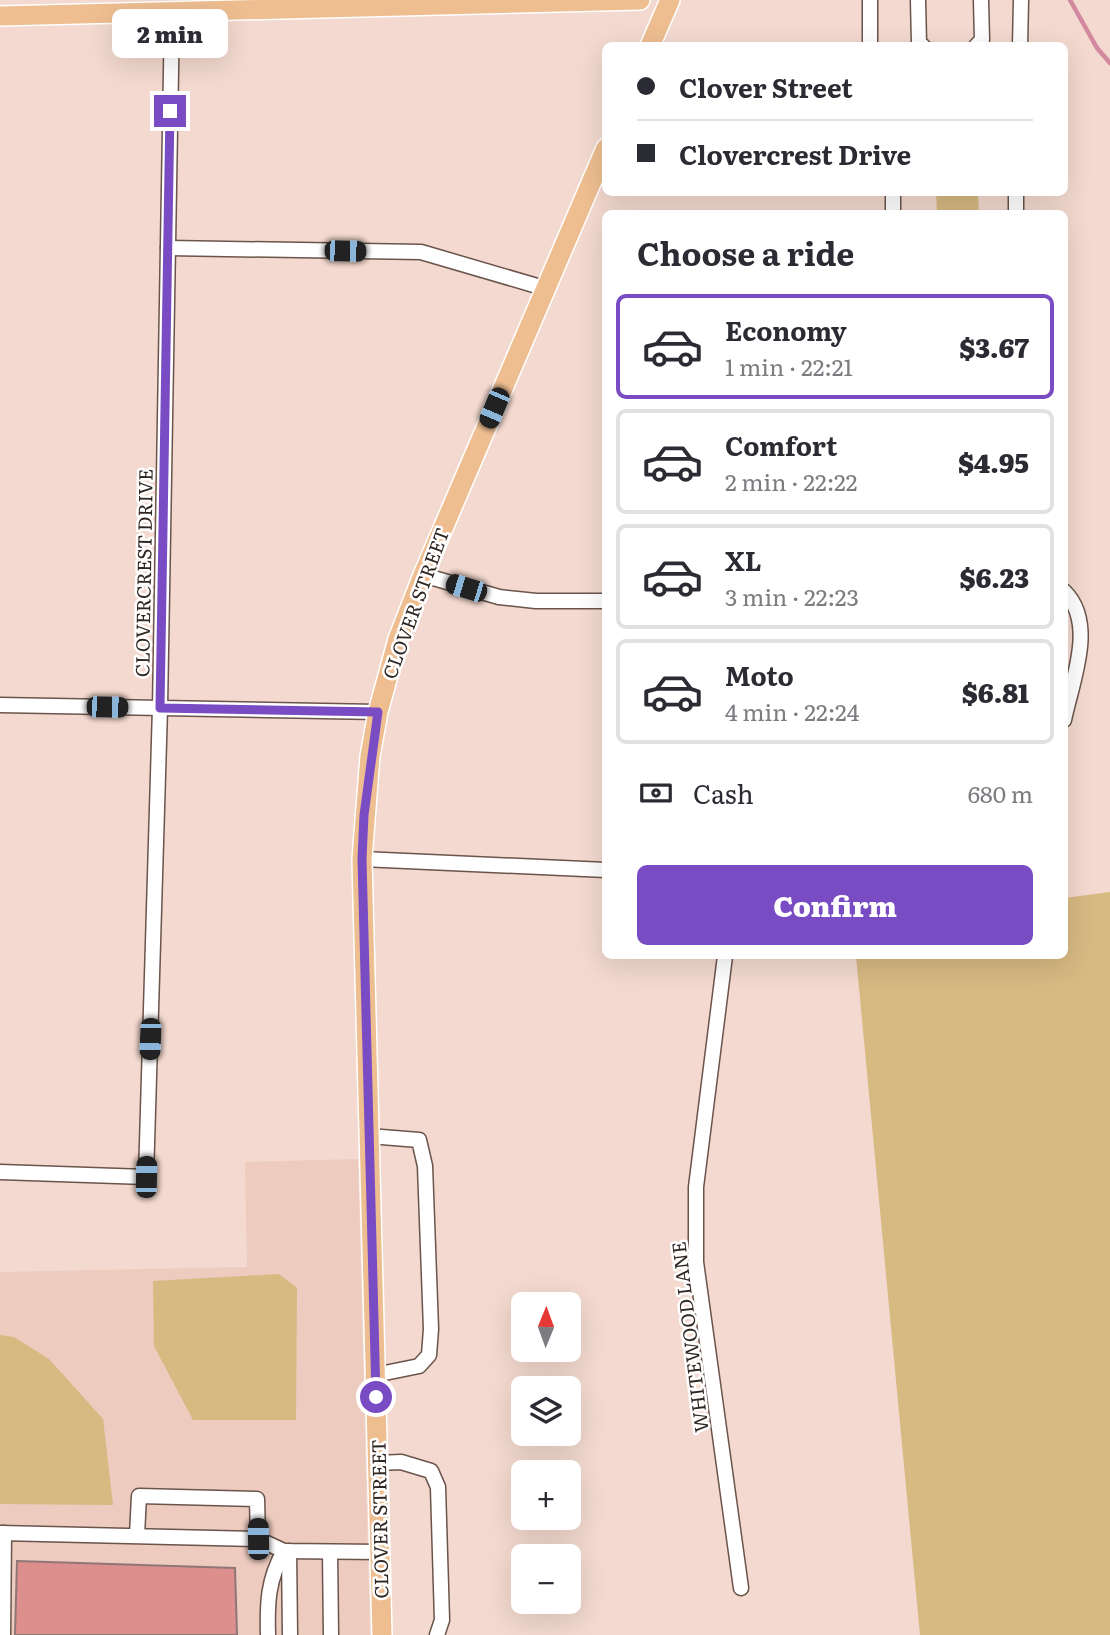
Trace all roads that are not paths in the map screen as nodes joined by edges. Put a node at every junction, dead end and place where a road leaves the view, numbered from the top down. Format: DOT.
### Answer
graph roads {
  1 [pos="640,0"];
  2 [pos="670,0"];
  3 [pos="870,0"];
  4 [pos="918,0"];
  5 [pos="981,0"];
  6 [pos="1021,0"];
  7 [pos="173,13"];
  8 [pos="0,16"];
  9 [pos="652,42"];
  10 [pos="870,42"];
  11 [pos="919,42"];
  12 [pos="980,42"];
  13 [pos="1020,42"];
  14 [pos="602,157"];
  15 [pos="168,248"];
  16 [pos="544,288"];
  17 [pos="423,575"];
  18 [pos="1068,596"];
  19 [pos="602,601"];
  20 [pos="1068,700"];
  21 [pos="0,705"];
  22 [pos="160,708"];
  23 [pos="378,712"];
  24 [pos="362,859"];
  25 [pos="602,870"];
  26 [pos="724,959"];
  27 [pos="369,1136"];
  28 [pos="0,1172"];
  29 [pos="375,1375"];
  30 [pos="378,1463"];
  31 [pos="2,1533"];
  32 [pos="137,1535"];
  33 [pos="258,1539"];
  34 [pos="286,1551"];
  35 [pos="330,1552"];
  36 [pos="380,1552"];
  37 [pos="740,1588"];
  38 [pos="3,1635"];
  39 [pos="268,1635"];
  40 [pos="290,1635"];
  41 [pos="331,1635"];
  42 [pos="382,1635"];
  43 [pos="438,1635"];
  1 -- 7 [label="main road"];
  2 -- 9 [label="main road"];
  3 -- 10 [label="street"];
  4 -- 11 [label="street"];
  5 -- 12 [label="street"];
  6 -- 13 [label="street"];
  7 -- 8 [label="main road"];
  7 -- 15 [label="street, CLOVERCREST DRIVE"];
  14 -- 16 [label="main road, CLOVER STREET"];
  15 -- 16 [label="street"];
  15 -- 22 [label="street, CLOVERCREST DRIVE"];
  16 -- 17 [label="main road, CLOVER STREET"];
  17 -- 19 [label="street"];
  17 -- 23 [label="main road, CLOVER STREET"];
  18 -- 20 [label="street"];
  21 -- 22 [label="street"];
  22 -- 23 [label="street"];
  22 -- 28 [label="street, CLOVERCREST DRIVE"];
  23 -- 24 [label="main road, CLOVER STREET"];
  24 -- 25 [label="street"];
  24 -- 27 [label="main road, CLOVER STREET"];
  26 -- 37 [label="street, WHITEWOOD LANE"];
  27 -- 29 [label="main road, CLOVER STREET"];
  27 -- 29 [label="street"];
  29 -- 30 [label="main road, CLOVER STREET"];
  30 -- 36 [label="main road, CLOVER STREET"];
  30 -- 43 [label="street"];
  31 -- 32 [label="street"];
  31 -- 38 [label="street"];
  32 -- 33 [label="street"];
  32 -- 33 [label="street"];
  33 -- 34 [label="street"];
  34 -- 35 [label="street"];
  34 -- 39 [label="street"];
  34 -- 40 [label="street"];
  35 -- 36 [label="street"];
  35 -- 41 [label="street"];
  36 -- 42 [label="main road, CLOVER STREET"];
}
